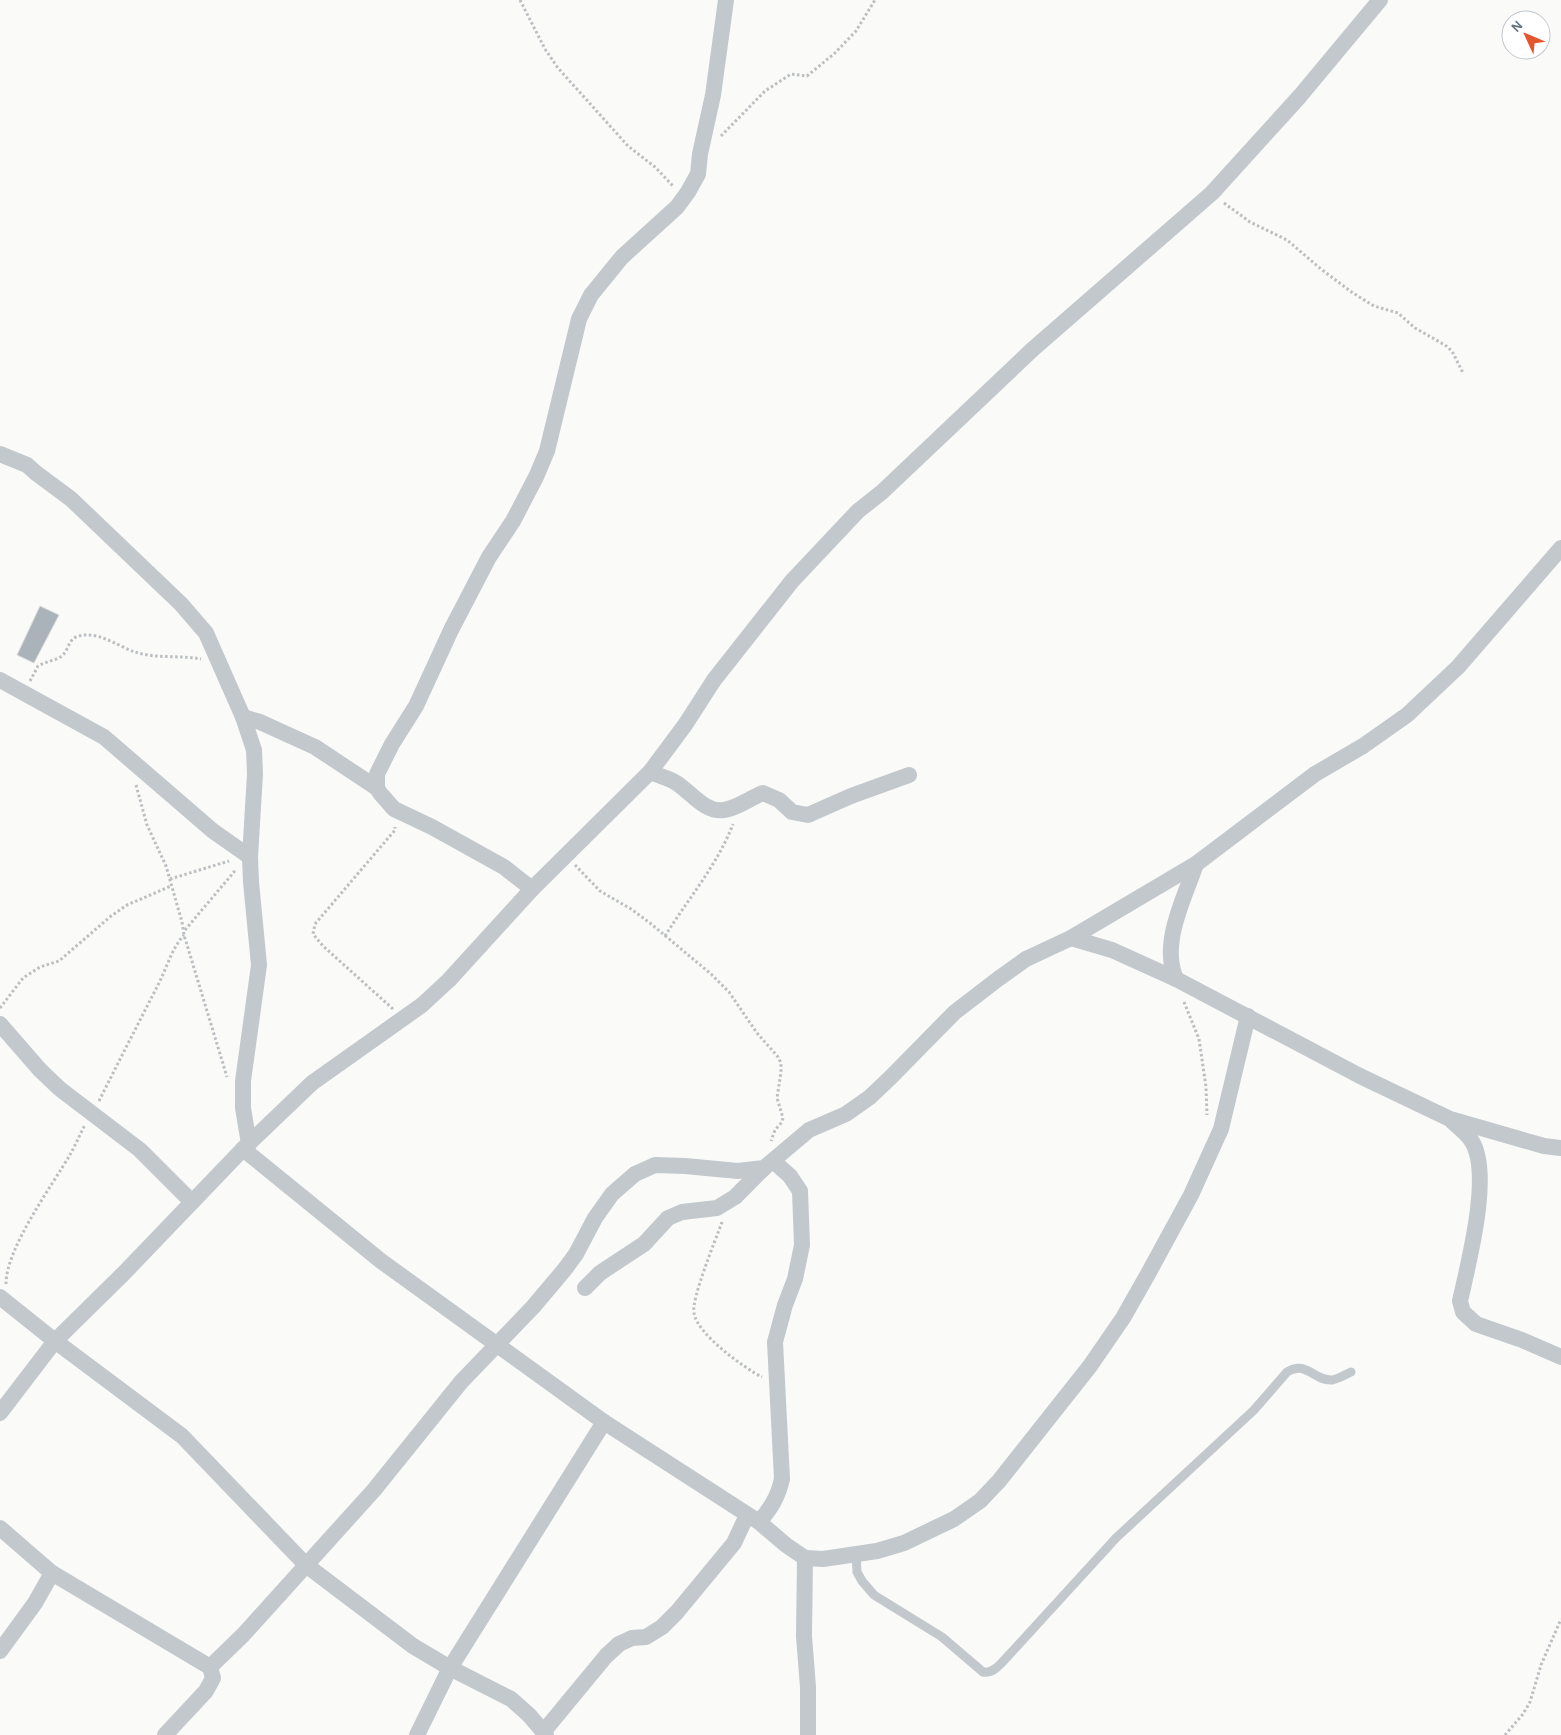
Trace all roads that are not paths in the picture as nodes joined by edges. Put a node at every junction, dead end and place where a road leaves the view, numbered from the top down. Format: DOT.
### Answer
graph roads {
  1 [pos="726,0"];
  2 [pos="1380,0"];
  3 [pos="0,454"];
  4 [pos="1561,548"];
  5 [pos="0,680"];
  6 [pos="243,717"];
  7 [pos="650,772"];
  8 [pos="909,775"];
  9 [pos="377,788"];
  10 [pos="243,856"];
  11 [pos="1196,864"];
  12 [pos="532,889"];
  13 [pos="1071,938"];
  14 [pos="1176,979"];
  15 [pos="1248,1016"];
  16 [pos="0,1024"];
  17 [pos="1450,1119"];
  18 [pos="246,1146"];
  19 [pos="1561,1148"];
  20 [pos="768,1165"];
  21 [pos="192,1202"];
  22 [pos="585,1288"];
  23 [pos="5,1301"];
  24 [pos="55,1341"];
  25 [pos="497,1344"];
  26 [pos="1561,1357"];
  27 [pos="1351,1372"];
  28 [pos="0,1413"];
  29 [pos="604,1422"];
  30 [pos="753,1519"];
  31 [pos="0,1528"];
  32 [pos="856,1554"];
  33 [pos="805,1558"];
  34 [pos="306,1565"];
  35 [pos="52,1573"];
  36 [pos="0,1651"];
  37 [pos="210,1667"];
  38 [pos="450,1668"];
  39 [pos="545,1733"];
  40 [pos="165,1735"];
  41 [pos="417,1735"];
  42 [pos="808,1735"];
  1 -- 9 [label="street"];
  2 -- 7 [label="street"];
  3 -- 6 [label="street"];
  4 -- 11 [label="street"];
  5 -- 10 [label="street"];
  6 -- 9 [label="street"];
  6 -- 10 [label="street"];
  7 -- 8 [label="street"];
  7 -- 12 [label="street"];
  9 -- 12 [label="street"];
  10 -- 18 [label="street"];
  11 -- 13 [label="street"];
  11 -- 14 [label="street"];
  12 -- 18 [label="street"];
  13 -- 14 [label="street"];
  13 -- 20 [label="street"];
  14 -- 15 [label="street"];
  15 -- 17 [label="street"];
  15 -- 32 [label="street"];
  16 -- 21 [label="street"];
  17 -- 19 [label="street"];
  17 -- 26 [label="street"];
  18 -- 21 [label="street"];
  18 -- 25 [label="street"];
  20 -- 22 [label="street"];
  20 -- 25 [label="street"];
  20 -- 30 [label="street"];
  21 -- 24 [label="street"];
  23 -- 24 [label="street"];
  24 -- 28 [label="street"];
  24 -- 34 [label="street"];
  25 -- 29 [label="street"];
  25 -- 34 [label="street"];
  27 -- 32 [label="lane"];
  29 -- 30 [label="street"];
  29 -- 38 [label="street"];
  30 -- 33 [label="street"];
  30 -- 39 [label="street"];
  31 -- 35 [label="street"];
  32 -- 33 [label="street"];
  33 -- 42 [label="street"];
  34 -- 37 [label="street"];
  34 -- 38 [label="street"];
  35 -- 36 [label="street"];
  35 -- 37 [label="street"];
  37 -- 40 [label="street"];
  38 -- 39 [label="street"];
  38 -- 41 [label="street"];
}
